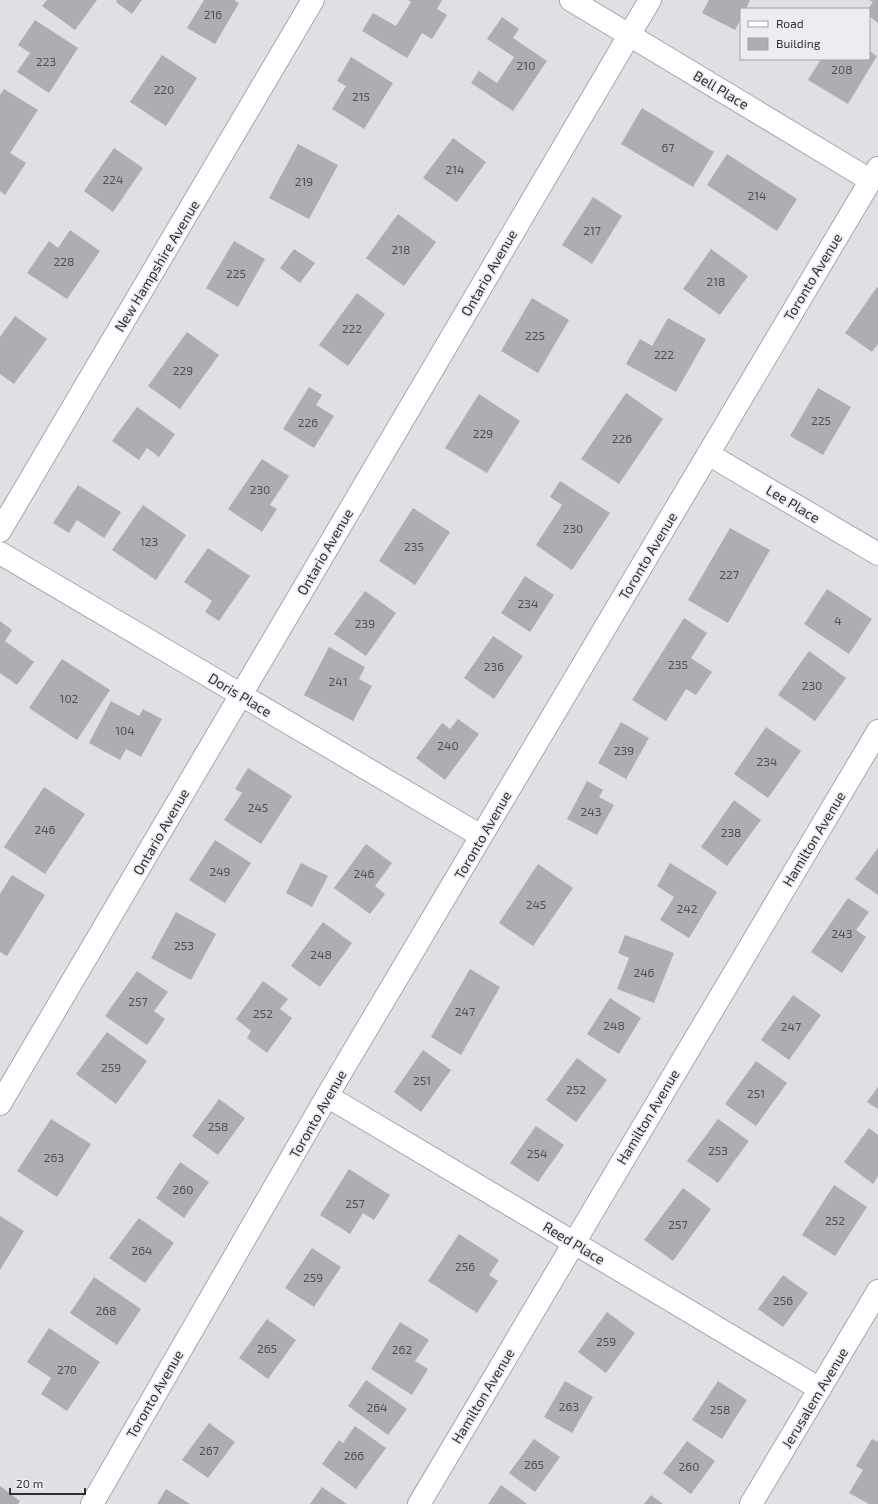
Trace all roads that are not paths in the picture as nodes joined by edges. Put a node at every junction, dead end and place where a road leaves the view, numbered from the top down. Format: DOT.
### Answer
graph roads {
  1 [pos="313,0"];
  2 [pos="571,0"];
  3 [pos="650,0"];
  4 [pos="629,35"];
  5 [pos="874,174"];
  6 [pos="708,454"];
  7 [pos="0,531"];
  8 [pos="0,553"];
  9 [pos="878,554"];
  10 [pos="241,695"];
  11 [pos="878,731"];
  12 [pos="481,836"];
  13 [pos="327,1096"];
  14 [pos="0,1104"];
  15 [pos="574,1243"];
  16 [pos="878,1291"];
  17 [pos="820,1389"];
  18 [pos="92,1504"];
  19 [pos="419,1504"];
  20 [pos="751,1504"];
  1 -- 7 [label="street, New Hampshire Avenue"];
  2 -- 4 [label="street, Bell Place"];
  3 -- 4 [label="street, Ontario Avenue"];
  4 -- 5 [label="street, Bell Place"];
  4 -- 10 [label="street, Ontario Avenue"];
  5 -- 6 [label="street, Toronto Avenue"];
  6 -- 9 [label="street, Lee Place"];
  6 -- 12 [label="street, Toronto Avenue"];
  8 -- 10 [label="street, Doris Place"];
  10 -- 12 [label="street, Doris Place"];
  10 -- 14 [label="street, Ontario Avenue"];
  11 -- 15 [label="street, Hamilton Avenue"];
  12 -- 13 [label="street, Toronto Avenue"];
  13 -- 15 [label="street, Reed Place"];
  13 -- 18 [label="street, Toronto Avenue"];
  15 -- 17 [label="street, Reed Place"];
  15 -- 19 [label="street, Hamilton Avenue"];
  16 -- 17 [label="street, Jerusalem Avenue"];
  17 -- 20 [label="street, Jerusalem Avenue"];
}
